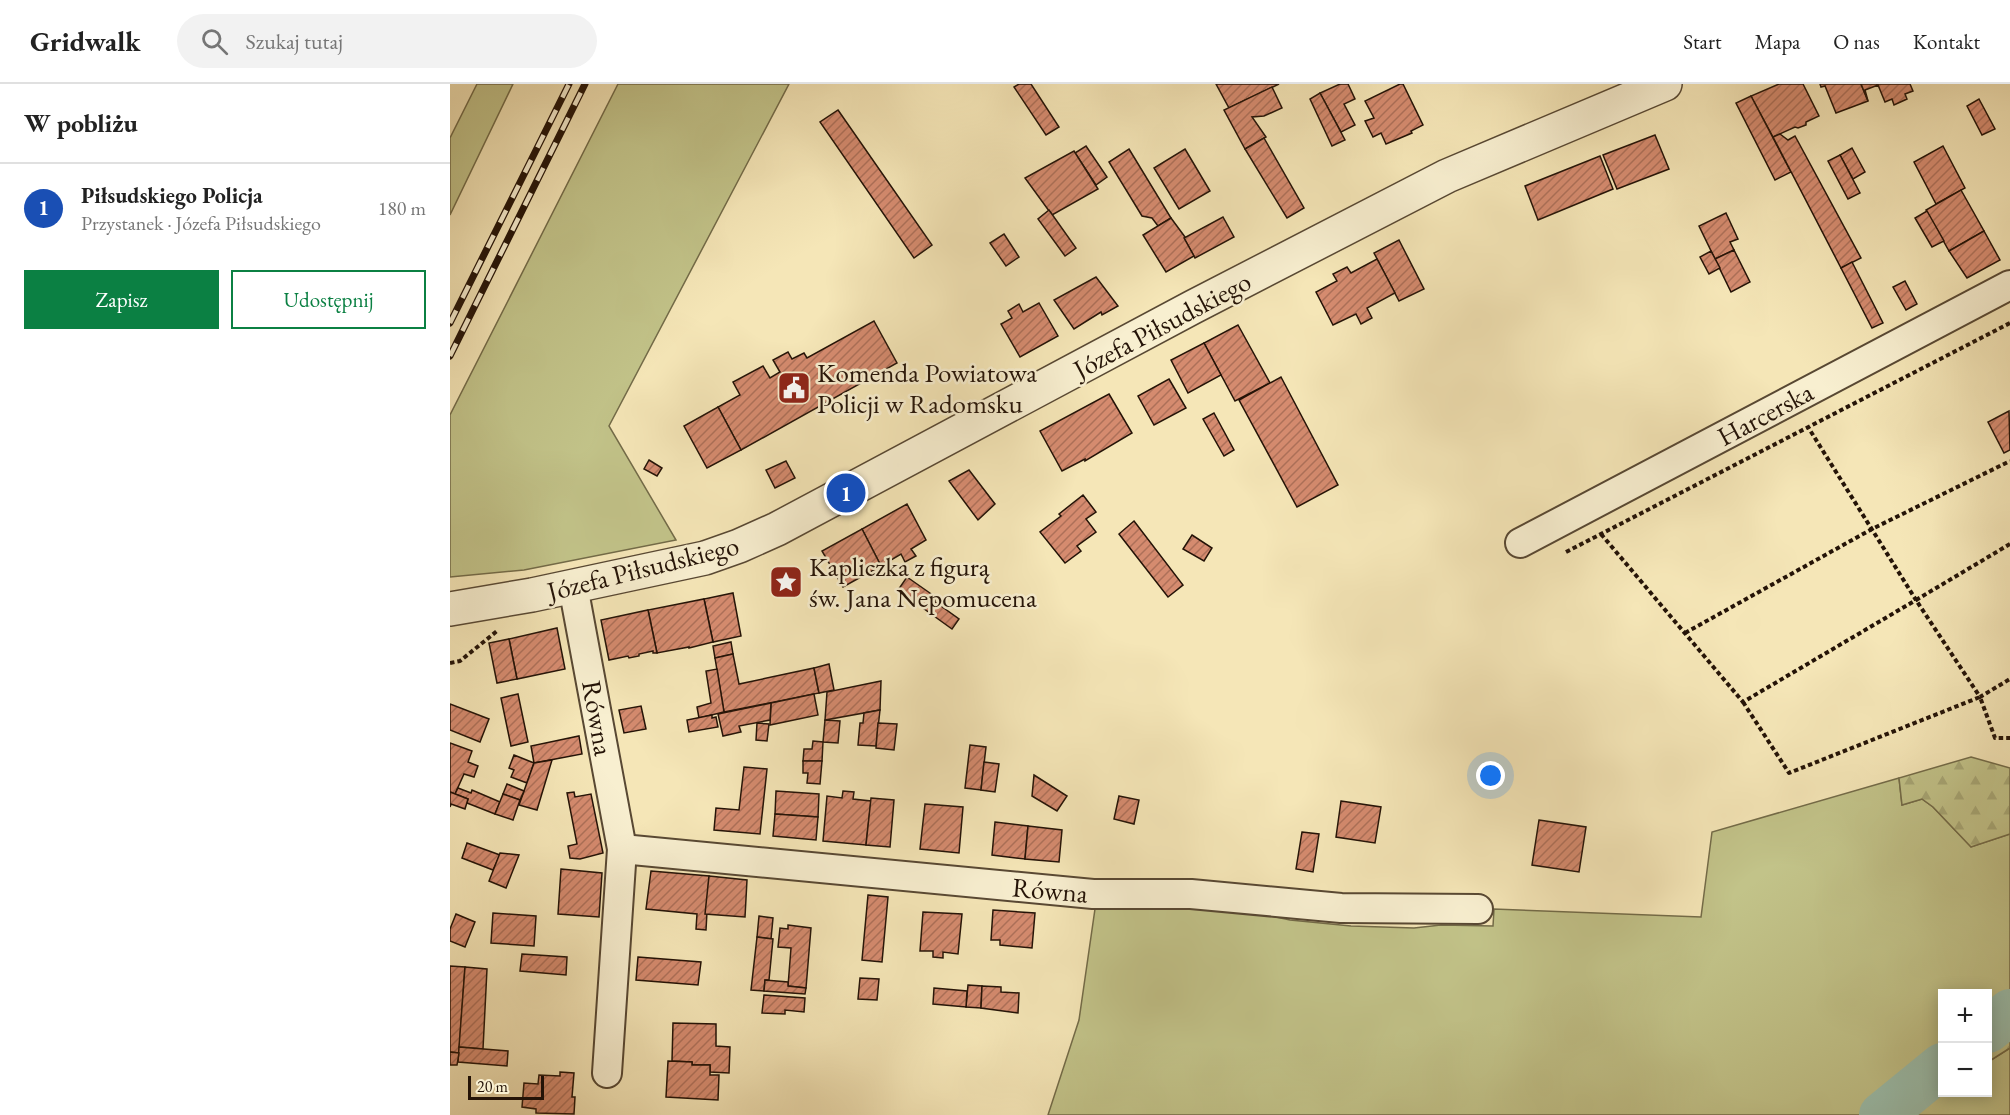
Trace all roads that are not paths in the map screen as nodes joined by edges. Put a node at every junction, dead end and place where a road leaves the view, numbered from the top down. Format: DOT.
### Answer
graph roads {
  1 [pos="1660,85"];
  2 [pos="2010,285"];
  3 [pos="1520,543"];
  4 [pos="573,586"];
  5 [pos="450,609"];
  6 [pos="622,849"];
  7 [pos="1478,909"];
  8 [pos="607,1073"];
  1 -- 4 [label="street, Józefa Piłsudskiego"];
  2 -- 3 [label="street, Harcerska"];
  4 -- 5 [label="street, Józefa Piłsudskiego"];
  4 -- 6 [label="street, Równa"];
  6 -- 7 [label="street, Równa"];
  6 -- 8 [label="street, Równa"];
}
